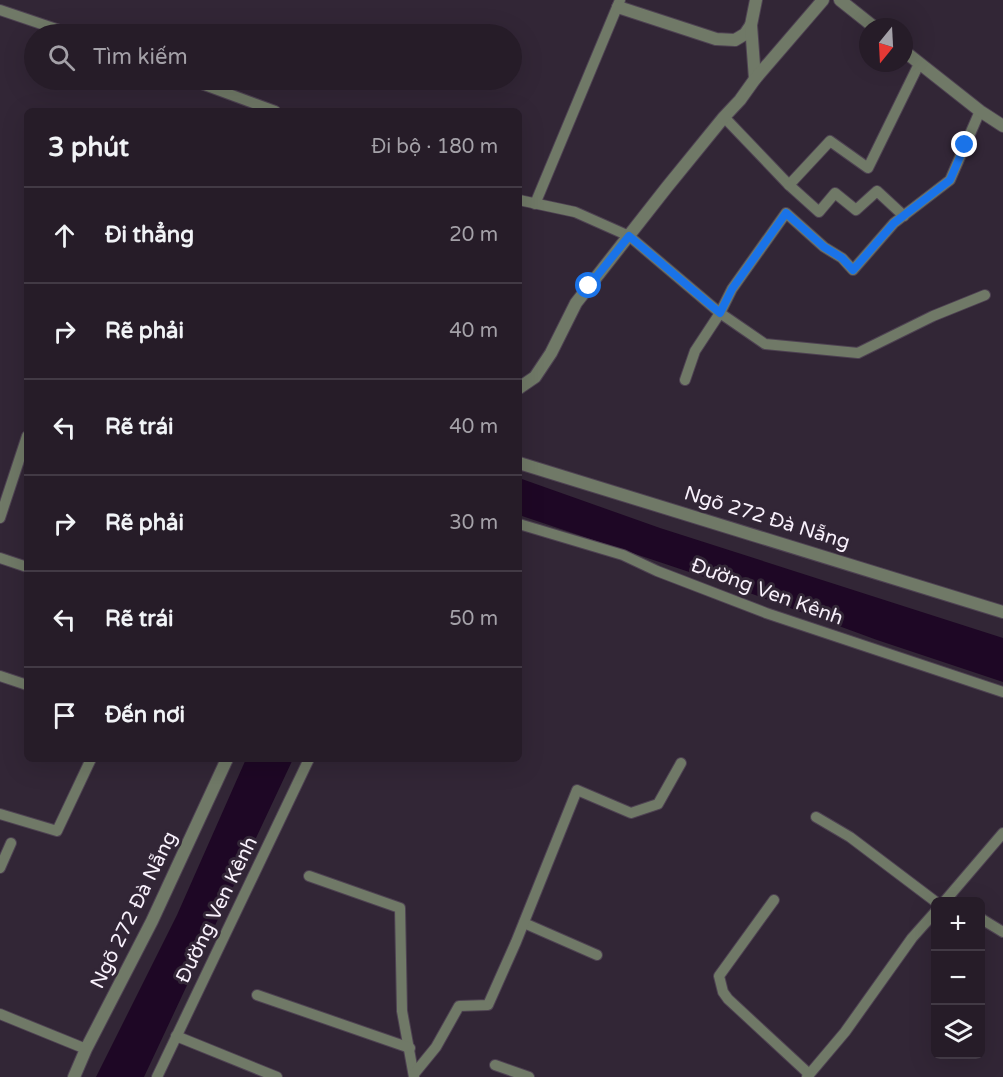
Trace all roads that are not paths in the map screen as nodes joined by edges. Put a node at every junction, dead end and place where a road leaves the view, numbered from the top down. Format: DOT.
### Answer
graph roads {
  1 [pos="756,0"];
  2 [pos="823,0"];
  3 [pos="840,0"];
  4 [pos="619,3"];
  5 [pos="0,10"];
  6 [pos="863,18"];
  7 [pos="41,24"];
  8 [pos="751,25"];
  9 [pos="913,58"];
  10 [pos="919,63"];
  11 [pos="755,79"];
  12 [pos="218,90"];
  13 [pos="267,108"];
  14 [pos="980,111"];
  15 [pos="724,117"];
  16 [pos="1003,126"];
  17 [pos="789,185"];
  18 [pos="522,201"];
  19 [pos="535,204"];
  20 [pos="904,216"];
  21 [pos="629,236"];
  22 [pos="985,295"];
  23 [pos="720,313"];
  24 [pos="685,380"];
  25 [pos="522,386"];
  26 [pos="24,451"];
  27 [pos="522,464"];
  28 [pos="0,518"];
  29 [pos="522,525"];
  30 [pos="0,558"];
  31 [pos="24,566"];
  32 [pos="1003,612"];
  33 [pos="0,676"];
  34 [pos="24,684"];
  35 [pos="1003,692"];
  36 [pos="90,762"];
  37 [pos="226,762"];
  38 [pos="308,762"];
  39 [pos="681,763"];
  40 [pos="0,814"];
  41 [pos="816,817"];
  42 [pos="1003,833"];
  43 [pos="11,843"];
  44 [pos="0,868"];
  45 [pos="309,876"];
  46 [pos="951,897"];
  47 [pos="931,899"];
  48 [pos="774,900"];
  49 [pos="931,917"];
  50 [pos="985,921"];
  51 [pos="524,923"];
  52 [pos="1003,932"];
  53 [pos="597,955"];
  54 [pos="257,995"];
  55 [pos="0,1014"];
  56 [pos="176,1036"];
  57 [pos="410,1048"];
  58 [pos="86,1049"];
  59 [pos="495,1065"];
  60 [pos="414,1075"];
  61 [pos="808,1076"];
  62 [pos="74,1077"];
  63 [pos="157,1077"];
  64 [pos="277,1077"];
  65 [pos="529,1077"];
  1 -- 8 [label="street"];
  2 -- 11 [label="street"];
  3 -- 6 [label="street"];
  4 -- 8 [label="street"];
  4 -- 19 [label="lane"];
  5 -- 7 [label="lane"];
  8 -- 11 [label="street"];
  9 -- 10 [label="street"];
  10 -- 14 [label="street"];
  10 -- 17 [label="lane"];
  11 -- 15 [label="street"];
  12 -- 13 [label="lane"];
  14 -- 16 [label="street"];
  14 -- 20 [label="lane"];
  15 -- 17 [label="lane"];
  15 -- 21 [label="street"];
  17 -- 20 [label="lane"];
  18 -- 19 [label="lane"];
  19 -- 21 [label="lane"];
  20 -- 23 [label="lane"];
  21 -- 23 [label="lane"];
  21 -- 25 [label="street"];
  22 -- 23 [label="lane"];
  23 -- 24 [label="lane"];
  26 -- 28 [label="lane"];
  27 -- 32 [label="street, Ngõ 272 Đà Nẵng"];
  29 -- 35 [label="lane, Đường Ven Kênh"];
  30 -- 31 [label="lane"];
  33 -- 34 [label="lane"];
  36 -- 40 [label="lane"];
  37 -- 58 [label="street, Ngõ 272 Đà Nẵng"];
  38 -- 56 [label="lane, Đường Ven Kênh"];
  39 -- 51 [label="lane"];
  41 -- 47 [label="lane"];
  42 -- 46 [label="lane"];
  43 -- 44 [label="lane"];
  45 -- 57 [label="lane"];
  48 -- 61 [label="lane"];
  49 -- 61 [label="lane"];
  50 -- 52 [label="lane"];
  51 -- 53 [label="lane"];
  51 -- 60 [label="lane"];
  54 -- 57 [label="lane"];
  55 -- 58 [label="lane"];
  56 -- 63 [label="lane, Đường Ven Kênh"];
  56 -- 64 [label="lane"];
  57 -- 60 [label="lane"];
  58 -- 62 [label="street, Ngõ 272 Đà Nẵng"];
  59 -- 65 [label="lane"];
}
